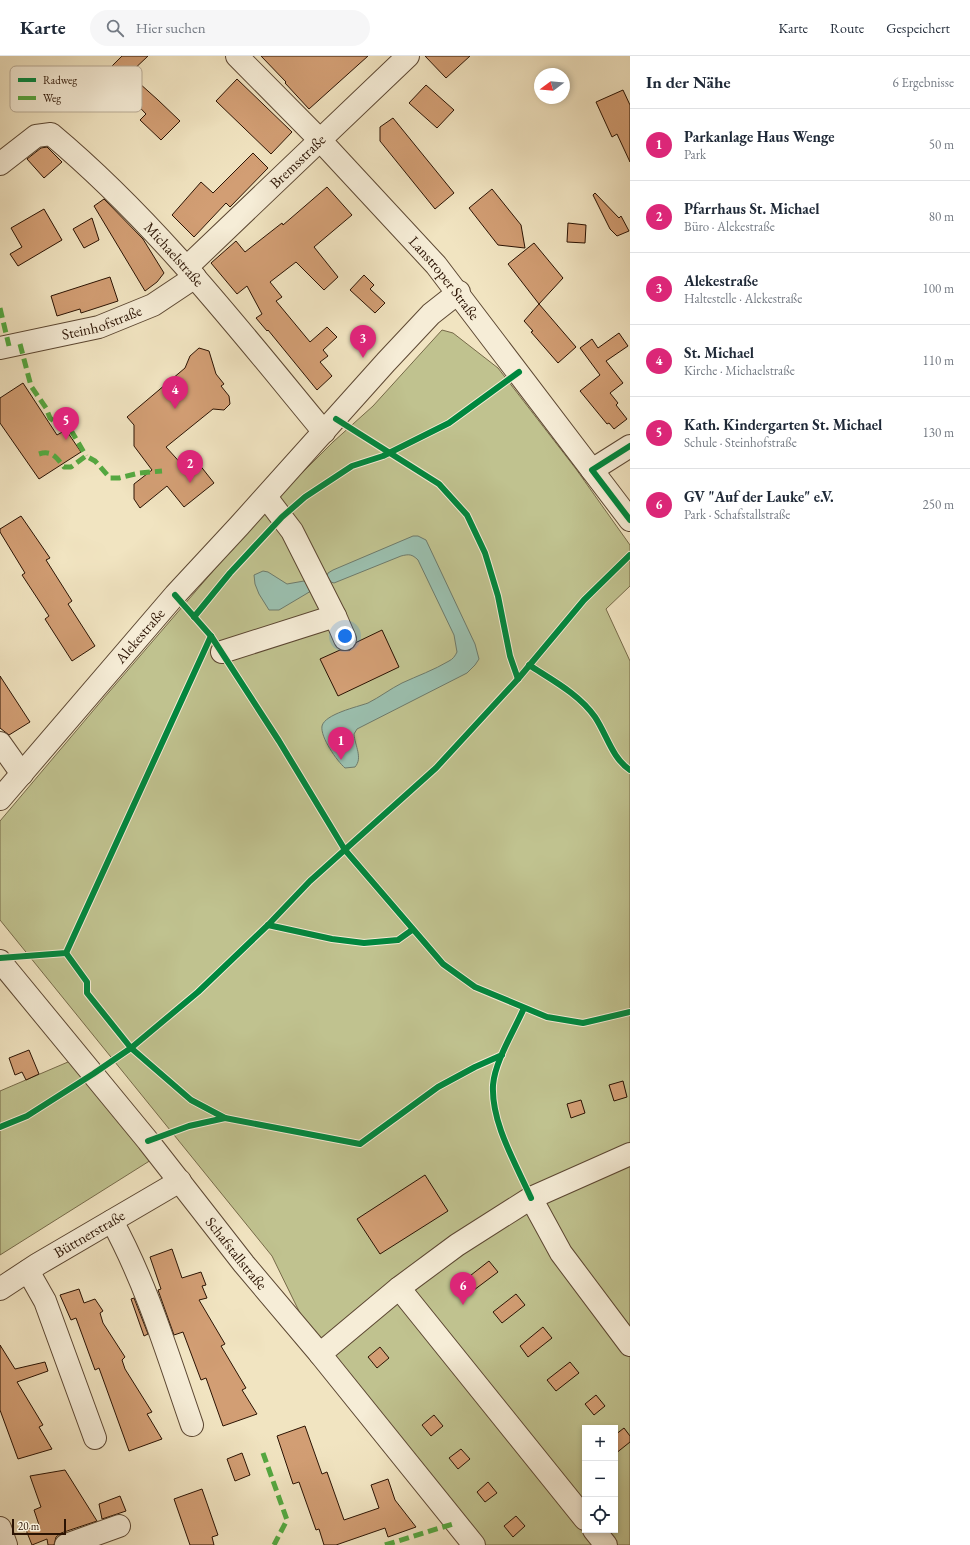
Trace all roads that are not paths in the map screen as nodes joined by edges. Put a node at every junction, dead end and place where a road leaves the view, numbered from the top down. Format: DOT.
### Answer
graph roads {
  1 [pos="237,56"];
  2 [pos="408,56"];
  3 [pos="320,140"];
  4 [pos="0,164"];
  5 [pos="191,272"];
  6 [pos="459,292"];
  7 [pos="0,348"];
  8 [pos="324,432"];
  9 [pos="630,446"];
  10 [pos="592,470"];
  11 [pos="266,497"];
  12 [pos="630,520"];
  13 [pos="335,616"];
  14 [pos="345,640"];
  15 [pos="222,652"];
  16 [pos="0,743"];
  17 [pos="22,774"];
  18 [pos="0,799"];
  19 [pos="0,961"];
  20 [pos="630,1154"];
  21 [pos="180,1181"];
  22 [pos="531,1198"];
  23 [pos="112,1221"];
  24 [pos="28,1271"];
  25 [pos="399,1288"];
  26 [pos="0,1289"];
  27 [pos="630,1345"];
  28 [pos="320,1354"];
  29 [pos="192,1425"];
  30 [pos="95,1438"];
  31 [pos="582,1514"];
  32 [pos="119,1526"];
  33 [pos="0,1528"];
  34 [pos="596,1533"];
  35 [pos="6,1545"];
  36 [pos="66,1545"];
  37 [pos="474,1545"];
  38 [pos="606,1545"];
  1 -- 3 [label="street, Lanstroper Straße"];
  2 -- 3 [label="street, Bremsstraße"];
  3 -- 5 [label="street, Bremsstraße"];
  3 -- 6 [label="street, Lanstroper Straße"];
  4 -- 5 [label="street, Michaelstraße"];
  5 -- 7 [label="street, Steinhofstraße"];
  5 -- 8 [label="street, Michaelstraße"];
  6 -- 8 [label="street, Alekestraße"];
  6 -- 10 [label="street, Lanstroper Straße"];
  8 -- 11 [label="street, Alekestraße"];
  9 -- 10 [label="street"];
  10 -- 12 [label="street, Lanstroper Straße"];
  11 -- 13 [label="street"];
  11 -- 17 [label="street, Alekestraße"];
  13 -- 14 [label="street"];
  13 -- 15 [label="street"];
  16 -- 17 [label="street"];
  17 -- 18 [label="street, Alekestraße"];
  19 -- 21 [label="street, Schafstallstraße"];
  20 -- 22 [label="street"];
  21 -- 23 [label="street, Büttnerstraße"];
  21 -- 28 [label="street, Schafstallstraße"];
  22 -- 25 [label="street"];
  22 -- 27 [label="street"];
  23 -- 24 [label="street, Büttnerstraße"];
  23 -- 29 [label="street"];
  24 -- 26 [label="street, Büttnerstraße"];
  24 -- 30 [label="street"];
  25 -- 28 [label="street"];
  25 -- 31 [label="street"];
  28 -- 37 [label="street, Schafstallstraße"];
  32 -- 36 [label="street"];
  33 -- 35 [label="street"];
  34 -- 38 [label="street"];
}
